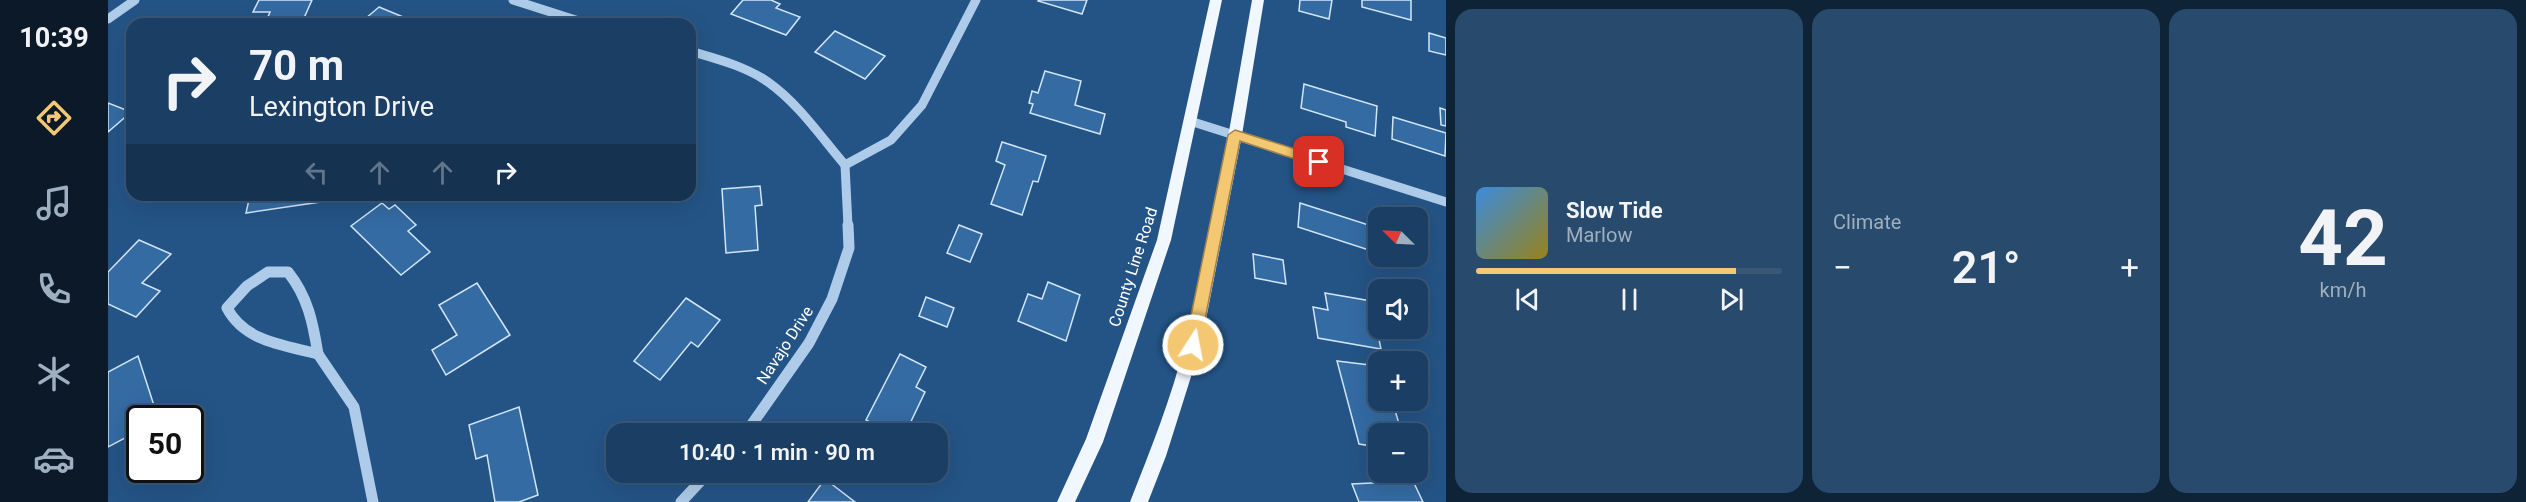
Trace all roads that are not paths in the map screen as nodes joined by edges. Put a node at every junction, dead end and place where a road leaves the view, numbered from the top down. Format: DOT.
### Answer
graph roads {
  1 [pos="135,0"];
  2 [pos="513,0"];
  3 [pos="976,0"];
  4 [pos="1216,0"];
  5 [pos="1258,0"];
  6 [pos="569,18"];
  7 [pos="108,19"];
  8 [pos="696,53"];
  9 [pos="1190,121"];
  10 [pos="1235,135"];
  11 [pos="844,165"];
  12 [pos="1446,202"];
  13 [pos="318,354"];
  14 [pos="753,423"];
  15 [pos="699,483"];
  16 [pos="373,502"];
  17 [pos="681,502"];
  18 [pos="1066,502"];
  19 [pos="1139,502"];
  1 -- 7 [label="street"];
  2 -- 6 [label="street"];
  3 -- 11 [label="street"];
  4 -- 9 [label="main road, County Line Road"];
  5 -- 10 [label="main road"];
  8 -- 11 [label="street"];
  9 -- 10 [label="street"];
  9 -- 18 [label="main road, County Line Road"];
  10 -- 12 [label="street"];
  10 -- 19 [label="main road"];
  11 -- 14 [label="street, Navajo Drive"];
  13 -- 13 [label="street"];
  13 -- 16 [label="street"];
  15 -- 17 [label="street"];
}
